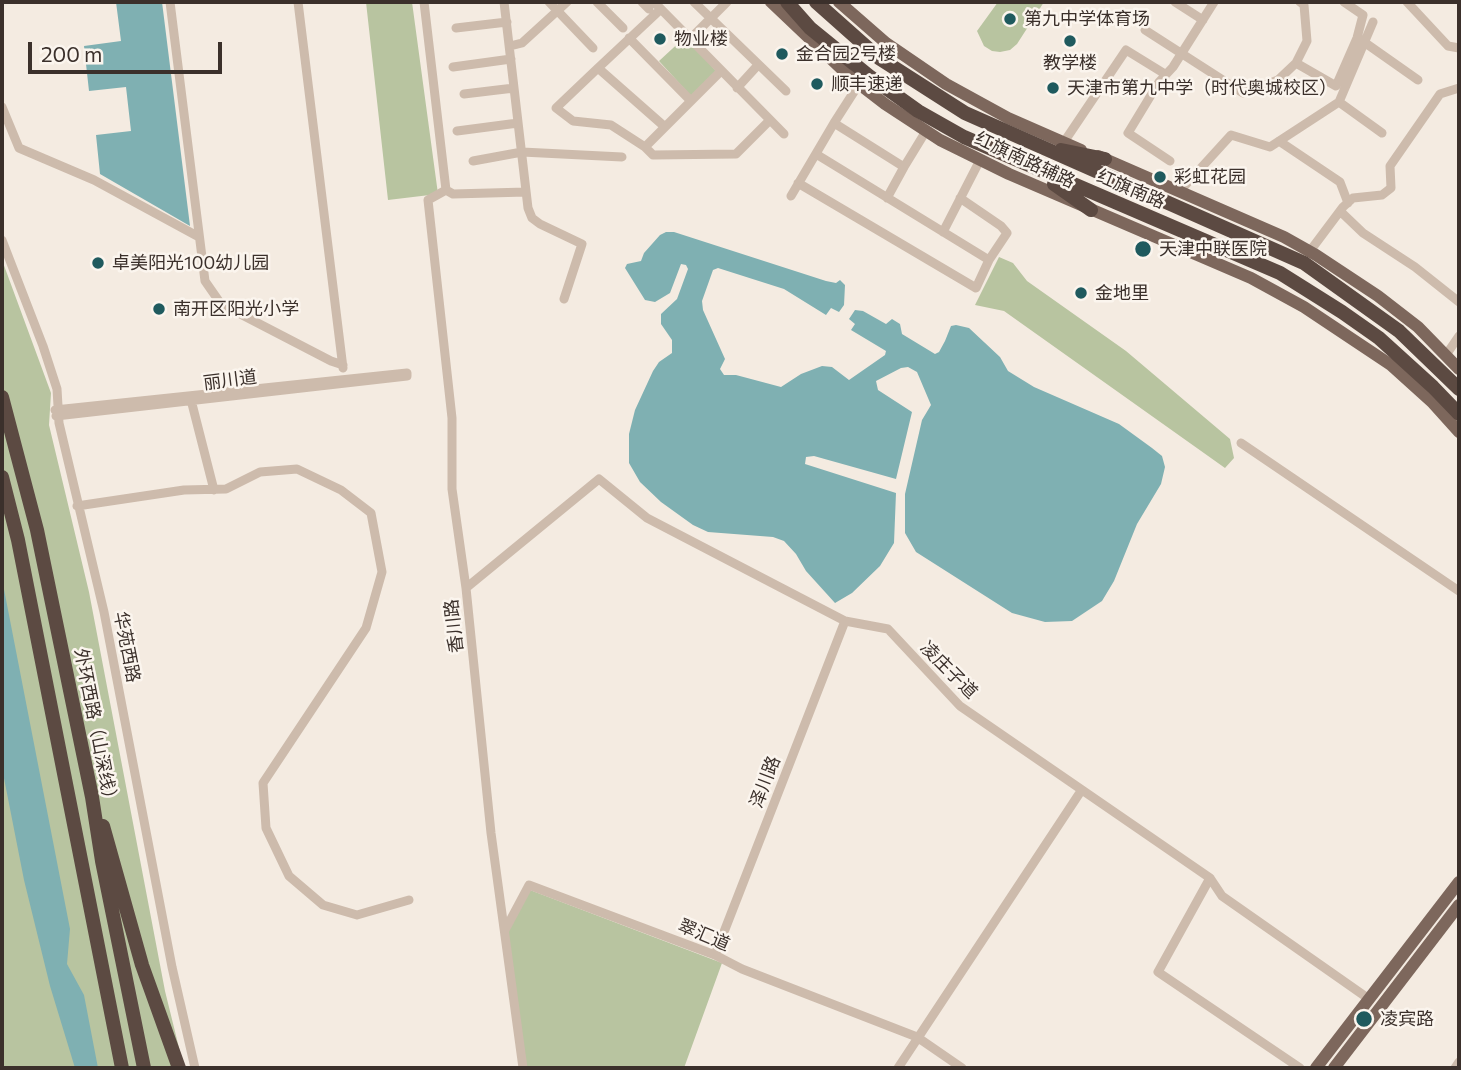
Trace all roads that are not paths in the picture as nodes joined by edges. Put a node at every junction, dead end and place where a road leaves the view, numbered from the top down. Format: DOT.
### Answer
graph roads {
  1 [pos="170,2"];
  2 [pos="298,2"];
  3 [pos="424,2"];
  4 [pos="505,2"];
  5 [pos="550,2"];
  6 [pos="567,2"];
  7 [pos="597,2"];
  8 [pos="694,2"];
  9 [pos="727,2"];
  10 [pos="771,2"];
  11 [pos="787,2"];
  12 [pos="816,2"];
  13 [pos="824,2"];
  14 [pos="839,2"];
  15 [pos="1175,2"];
  16 [pos="1214,2"];
  17 [pos="1300,2"];
  18 [pos="1344,2"];
  19 [pos="1407,2"];
  20 [pos="651,5"];
  21 [pos="557,11"];
  22 [pos="710,19"];
  23 [pos="1203,20"];
  24 [pos="507,22"];
  25 [pos="837,22"];
  26 [pos="1373,22"];
  27 [pos="456,28"];
  28 [pos="623,29"];
  29 [pos="1145,30"];
  30 [pos="629,38"];
  31 [pos="690,39"];
  32 [pos="1364,42"];
  33 [pos="510,46"];
  34 [pos="593,48"];
  35 [pos="1459,48"];
  36 [pos="1182,53"];
  37 [pos="511,59"];
  38 [pos="1296,63"];
  39 [pos="758,65"];
  40 [pos="453,67"];
  41 [pos="598,68"];
  42 [pos="721,71"];
  43 [pos="1165,75"];
  44 [pos="1418,80"];
  45 [pos="859,84"];
  46 [pos="514,88"];
  47 [pos="737,88"];
  48 [pos="1459,88"];
  49 [pos="786,91"];
  50 [pos="464,94"];
  51 [pos="691,101"];
  52 [pos="1339,102"];
  53 [pos="2,107"];
  54 [pos="770,120"];
  55 [pos="518,123"];
  56 [pos="834,123"];
  57 [pos="665,127"];
  58 [pos="457,131"];
  59 [pos="926,131"];
  60 [pos="1382,133"];
  61 [pos="784,134"];
  62 [pos="1279,141"];
  63 [pos="1064,142"];
  64 [pos="1035,145"];
  65 [pos="645,147"];
  66 [pos="522,152"];
  67 [pos="816,154"];
  68 [pos="622,157"];
  69 [pos="1105,159"];
  70 [pos="980,160"];
  71 [pos="1170,160"];
  72 [pos="473,161"];
  73 [pos="1024,164"];
  74 [pos="904,167"];
  75 [pos="799,183"];
  76 [pos="446,190"];
  77 [pos="1180,191"];
  78 [pos="526,192"];
  79 [pos="791,196"];
  80 [pos="887,198"];
  81 [pos="960,198"];
  82 [pos="1348,203"];
  83 [pos="1091,209"];
  84 [pos="1340,211"];
  85 [pos="943,232"];
  86 [pos="199,237"];
  87 [pos="2,240"];
  88 [pos="2,247"];
  89 [pos="1310,251"];
  90 [pos="989,260"];
  91 [pos="564,299"];
  92 [pos="1459,302"];
  93 [pos="1459,336"];
  94 [pos="1446,355"];
  95 [pos="343,365"];
  96 [pos="1459,369"];
  97 [pos="407,374"];
  98 [pos="344,381"];
  99 [pos="1459,389"];
  100 [pos="2,397"];
  101 [pos="191,398"];
  102 [pos="1456,410"];
  103 [pos="57,413"];
  104 [pos="1459,432"];
  105 [pos="1241,443"];
  106 [pos="2,477"];
  107 [pos="214,490"];
  108 [pos="77,506"];
  109 [pos="466,588"];
  110 [pos="1459,590"];
  111 [pos="845,621"];
  112 [pos="1081,791"];
  113 [pos="92,797"];
  114 [pos="1210,878"];
  115 [pos="1459,882"];
  116 [pos="409,900"];
  117 [pos="1459,905"];
  118 [pos="504,932"];
  119 [pos="715,955"];
  120 [pos="1369,999"];
  121 [pos="917,1037"];
  122 [pos="1459,1062"];
  123 [pos="143,1064"];
  124 [pos="122,1066"];
  125 [pos="179,1068"];
  126 [pos="193,1068"];
  127 [pos="523,1068"];
  128 [pos="898,1068"];
  129 [pos="962,1068"];
  130 [pos="1300,1068"];
  131 [pos="1316,1068"];
  132 [pos="1334,1068"];
  133 [pos="1455,1068"];
  1 -- 86 [label="street"];
  2 -- 95 [label="street"];
  3 -- 76 [label="street"];
  4 -- 24 [label="street"];
  5 -- 21 [label="street"];
  6 -- 21 [label="street"];
  7 -- 28 [label="street"];
  8 -- 22 [label="street"];
  9 -- 22 [label="street"];
  10 -- 45 [label="main road, 红旗南路辅路"];
  11 -- 73 [label="highway, 红旗南路"];
  12 -- 25 [label="highway, 红旗南路"];
  13 -- 25 [label="highway"];
  14 -- 63 [label="main road, 红旗南路辅路"];
  15 -- 23 [label="street"];
  16 -- 23 [label="street"];
  17 -- 38 [label="street"];
  18 -- 38 [label="street"];
  19 -- 35 [label="street"];
  20 -- 30 [label="street"];
  20 -- 31 [label="street"];
  21 -- 33 [label="street"];
  21 -- 34 [label="street"];
  22 -- 31 [label="street"];
  22 -- 39 [label="street"];
  23 -- 36 [label="street"];
  24 -- 27 [label="street"];
  24 -- 33 [label="street"];
  25 -- 64 [label="highway, 红旗南路"];
  26 -- 32 [label="street"];
  29 -- 36 [label="street"];
  30 -- 41 [label="street"];
  30 -- 51 [label="street"];
  31 -- 42 [label="street"];
  32 -- 44 [label="street"];
  32 -- 52 [label="street"];
  33 -- 37 [label="street"];
  36 -- 38 [label="street"];
  36 -- 43 [label="street"];
  37 -- 40 [label="street"];
  37 -- 46 [label="street"];
  39 -- 47 [label="street"];
  39 -- 49 [label="street"];
  41 -- 57 [label="street"];
  41 -- 65 [label="street"];
  42 -- 47 [label="street"];
  42 -- 51 [label="street"];
  43 -- 63 [label="street"];
  43 -- 71 [label="street"];
  45 -- 56 [label="street"];
  45 -- 59 [label="main road, 红旗南路辅路"];
  46 -- 50 [label="street"];
  46 -- 55 [label="street"];
  47 -- 54 [label="street"];
  48 -- 82 [label="street"];
  51 -- 57 [label="street"];
  52 -- 60 [label="street"];
  52 -- 62 [label="street"];
  53 -- 86 [label="street"];
  54 -- 61 [label="street"];
  54 -- 65 [label="street"];
  55 -- 58 [label="street"];
  55 -- 66 [label="street"];
  56 -- 67 [label="street"];
  56 -- 74 [label="street"];
  57 -- 65 [label="street"];
  59 -- 70 [label="main road, 红旗南路辅路"];
  59 -- 74 [label="street"];
  62 -- 77 [label="street"];
  62 -- 82 [label="street"];
  63 -- 69 [label="main road, 红旗南路辅路"];
  64 -- 69 [label="highway"];
  64 -- 99 [label="highway, 红旗南路"];
  66 -- 68 [label="street"];
  66 -- 72 [label="street"];
  66 -- 78 [label="street"];
  67 -- 75 [label="street"];
  67 -- 80 [label="street"];
  69 -- 77 [label="main road, 红旗南路辅路"];
  70 -- 81 [label="street"];
  70 -- 83 [label="main road, 红旗南路辅路"];
  73 -- 83 [label="highway"];
  73 -- 102 [label="highway, 红旗南路"];
  74 -- 80 [label="street"];
  75 -- 79 [label="street"];
  75 -- 90 [label="street"];
  76 -- 78 [label="street"];
  76 -- 109 [label="street, 香川路"];
  77 -- 89 [label="main road, 红旗南路辅路"];
  78 -- 91 [label="street"];
  80 -- 85 [label="street"];
  81 -- 85 [label="street"];
  81 -- 90 [label="street"];
  82 -- 84 [label="street"];
  83 -- 104 [label="main road, 红旗南路辅路"];
  84 -- 89 [label="street"];
  84 -- 92 [label="street"];
  85 -- 90 [label="street"];
  86 -- 95 [label="street"];
  87 -- 103 [label="street, 华苑西路"];
  88 -- 103 [label="street, 华苑西路"];
  89 -- 94 [label="main road, 红旗南路辅路"];
  93 -- 94 [label="street"];
  94 -- 96 [label="main road, 红旗南路辅路"];
  95 -- 98 [label="street"];
  97 -- 98 [label="street, 丽川道"];
  98 -- 101 [label="street, 丽川道"];
  100 -- 113 [label="highway, 外环西路（山深线）"];
  101 -- 103 [label="street, 丽川道"];
  101 -- 107 [label="street"];
  103 -- 108 [label="street, 华苑西路"];
  105 -- 110 [label="street"];
  106 -- 124 [label="highway"];
  107 -- 108 [label="street"];
  107 -- 116 [label="street"];
  108 -- 126 [label="street, 华苑西路"];
  109 -- 111 [label="street, 凌庄子道"];
  109 -- 118 [label="street, 香川路"];
  111 -- 112 [label="street, 凌庄子道"];
  111 -- 119 [label="street, 泽川路"];
  112 -- 114 [label="street, 凌庄子道"];
  112 -- 121 [label="street"];
  113 -- 123 [label="highway, 外环西路（山深线）"];
  113 -- 125 [label="highway"];
  114 -- 120 [label="street, 凌庄子道"];
  114 -- 130 [label="street"];
  115 -- 120 [label="main road"];
  117 -- 132 [label="main road"];
  118 -- 119 [label="street, 翠汇道"];
  118 -- 127 [label="street, 香川路"];
  119 -- 121 [label="street, 翠汇道"];
  120 -- 131 [label="main road"];
  121 -- 128 [label="street"];
  121 -- 129 [label="street, 翠汇道"];
  122 -- 133 [label="street"];
}
